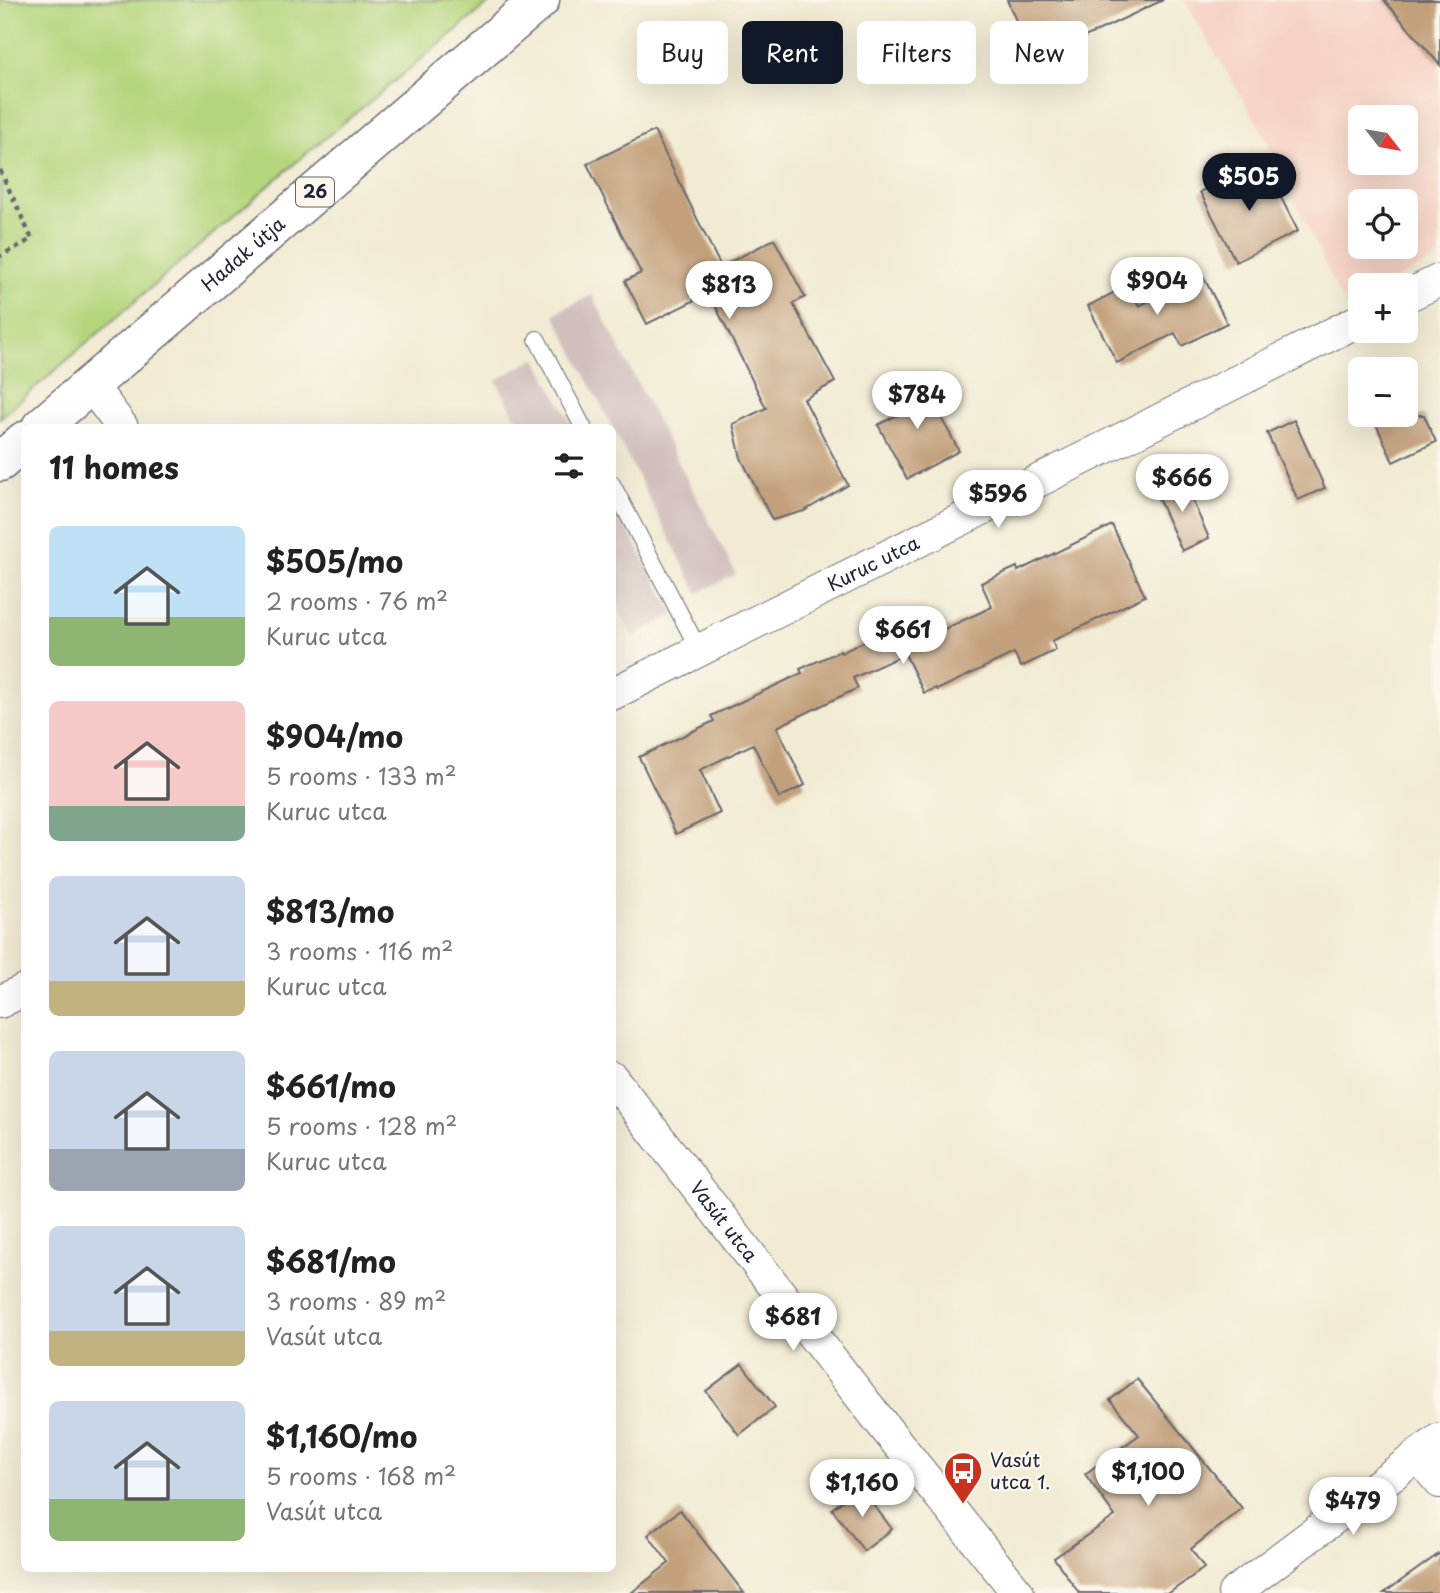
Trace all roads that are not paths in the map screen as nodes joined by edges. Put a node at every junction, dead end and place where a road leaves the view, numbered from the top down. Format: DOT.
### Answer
graph roads {
  1 [pos="540,0"];
  2 [pos="1440,280"];
  3 [pos="1418,291"];
  4 [pos="1348,326"];
  5 [pos="537,339"];
  6 [pos="90,384"];
  7 [pos="44,424"];
  8 [pos="120,424"];
  9 [pos="581,424"];
  10 [pos="21,444"];
  11 [pos="0,462"];
  12 [pos="616,492"];
  13 [pos="699,650"];
  14 [pos="616,692"];
  15 [pos="21,992"];
  16 [pos="0,1002"];
  17 [pos="616,1083"];
  18 [pos="1429,1447"];
  19 [pos="1440,1482"];
  20 [pos="1018,1593"];
  21 [pos="1234,1593"];
  1 -- 6 [label="main road, Hadak útja / 26"];
  2 -- 3 [label="street"];
  4 -- 13 [label="street, Kuruc utca"];
  5 -- 9 [label="lane"];
  6 -- 7 [label="main road, Hadak útja / 26"];
  6 -- 8 [label="street"];
  10 -- 11 [label="main road"];
  12 -- 13 [label="lane"];
  13 -- 14 [label="street, Kuruc utca"];
  15 -- 16 [label="street"];
  17 -- 20 [label="street, Vasút utca"];
  18 -- 19 [label="street"];
  18 -- 21 [label="street"];
}
